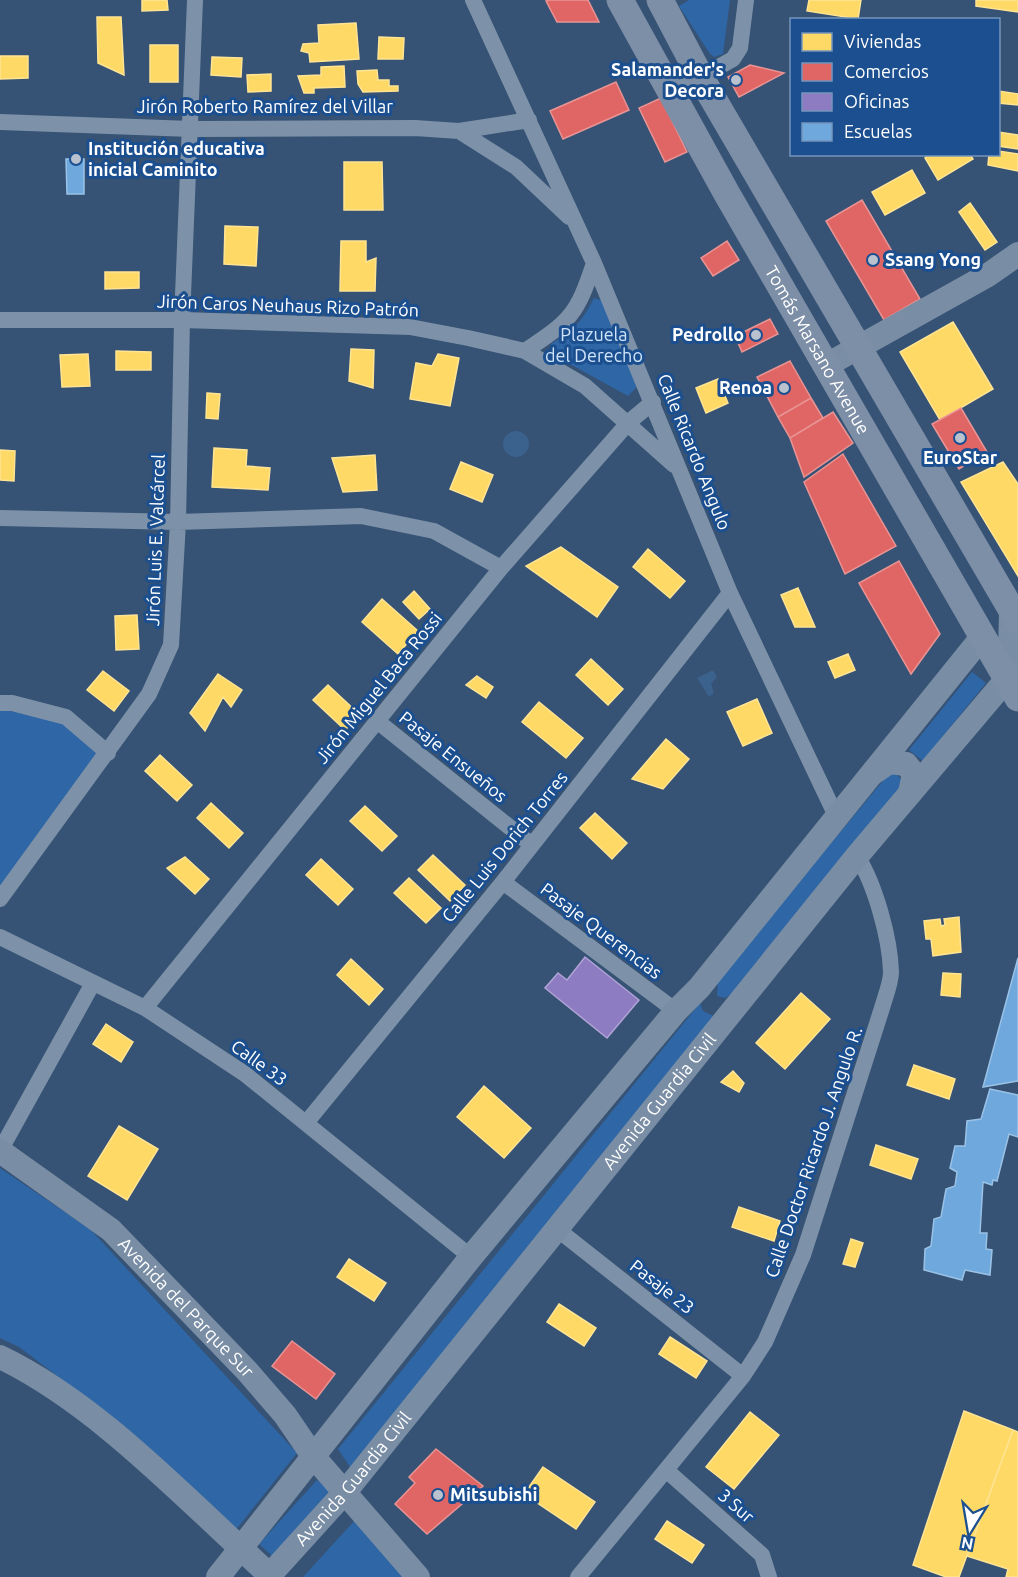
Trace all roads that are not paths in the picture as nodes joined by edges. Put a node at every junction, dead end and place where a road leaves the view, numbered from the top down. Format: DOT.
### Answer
graph roads {
  1 [pos="195,0"];
  2 [pos="473,0"];
  3 [pos="620,0"];
  4 [pos="660,0"];
  5 [pos="746,0"];
  6 [pos="701,78"];
  7 [pos="670,94"];
  8 [pos="529,120"];
  9 [pos="0,122"];
  10 [pos="191,129"];
  11 [pos="459,131"];
  12 [pos="576,224"];
  13 [pos="1018,254"];
  14 [pos="594,263"];
  15 [pos="0,320"];
  16 [pos="182,320"];
  17 [pos="856,347"];
  18 [pos="525,351"];
  19 [pos="825,366"];
  20 [pos="653,402"];
  21 [pos="629,422"];
  22 [pos="676,467"];
  23 [pos="0,518"];
  24 [pos="178,522"];
  25 [pos="501,568"];
  26 [pos="730,593"];
  27 [pos="1015,616"];
  28 [pos="982,637"];
  29 [pos="1012,689"];
  30 [pos="0,703"];
  31 [pos="377,721"];
  32 [pos="108,753"];
  33 [pos="872,774"];
  34 [pos="910,793"];
  35 [pos="837,818"];
  36 [pos="532,845"];
  37 [pos="857,856"];
  38 [pos="503,882"];
  39 [pos="0,899"];
  40 [pos="0,937"];
  41 [pos="93,983"];
  42 [pos="699,988"];
  43 [pos="146,1008"];
  44 [pos="676,1011"];
  45 [pos="732,1011"];
  46 [pos="306,1123"];
  47 [pos="0,1151"];
  48 [pos="556,1229"];
  49 [pos="471,1257"];
  50 [pos="0,1357"];
  51 [pos="743,1376"];
  52 [pos="313,1456"];
  53 [pos="666,1470"];
  54 [pos="345,1492"];
  55 [pos="241,1549"];
  56 [pos="270,1576"];
  57 [pos="218,1577"];
  58 [pos="418,1577"];
  59 [pos="578,1577"];
  60 [pos="769,1577"];
  1 -- 10 [label="street, Jirón Luis E. Valcárcel"];
  2 -- 8 [label="street, Calle Ricardo Angulo"];
  3 -- 7 [label="main road, Tomás Marsano Avenue"];
  4 -- 6 [label="main road, Tomás Marsano Avenue"];
  5 -- 6 [label="street"];
  6 -- 7 [label="street"];
  6 -- 17 [label="main road, Tomás Marsano Avenue"];
  7 -- 19 [label="main road, Tomás Marsano Avenue"];
  8 -- 11 [label="street, Jirón Roberto Ramírez del Villar"];
  8 -- 12 [label="street, Calle Ricardo Angulo"];
  9 -- 10 [label="street, Jirón Roberto Ramírez del Villar"];
  10 -- 11 [label="street, Jirón Roberto Ramírez del Villar"];
  10 -- 16 [label="street, Jirón Luis E. Valcárcel"];
  11 -- 12 [label="street"];
  12 -- 14 [label="street, Calle Ricardo Angulo"];
  13 -- 17 [label="main road"];
  14 -- 18 [label="street"];
  14 -- 20 [label="street, Calle Ricardo Angulo"];
  15 -- 16 [label="street, Jirón Caros Neuhaus Rizo Patrón"];
  16 -- 18 [label="street, Jirón Caros Neuhaus Rizo Patrón"];
  16 -- 24 [label="street, Jirón Luis E. Valcárcel"];
  17 -- 19 [label="main road"];
  17 -- 27 [label="main road, Tomás Marsano Avenue"];
  18 -- 21 [label="street, Jirón Caros Neuhaus Rizo Patrón"];
  19 -- 28 [label="main road, Tomás Marsano Avenue"];
  20 -- 21 [label="street, Jirón Miguel Baca Rossi"];
  20 -- 22 [label="street, Calle Ricardo Angulo"];
  21 -- 22 [label="street, Jirón Caros Neuhaus Rizo Patrón"];
  21 -- 25 [label="street, Jirón Miguel Baca Rossi"];
  22 -- 26 [label="street, Calle Ricardo Angulo"];
  23 -- 24 [label="street"];
  24 -- 25 [label="street"];
  24 -- 32 [label="street, Jirón Luis E. Valcárcel"];
  25 -- 31 [label="street, Jirón Miguel Baca Rossi"];
  26 -- 35 [label="street, Calle Ricardo Angulo"];
  26 -- 36 [label="street, Calle Luis Dorich Torres"];
  27 -- 29 [label="main road"];
  28 -- 29 [label="main road, Tomás Marsano Avenue"];
  28 -- 33 [label="main road"];
  29 -- 34 [label="main road, Avenida Guardia Civil"];
  30 -- 32 [label="street"];
  31 -- 36 [label="street, Pasaje Ensueños"];
  31 -- 43 [label="street, Jirón Miguel Baca Rossi"];
  32 -- 39 [label="street, Jirón Luis E. Valcárcel"];
  33 -- 34 [label="main road"];
  33 -- 35 [label="main road"];
  34 -- 37 [label="main road, Avenida Guardia Civil"];
  35 -- 42 [label="main road"];
  36 -- 38 [label="street, Calle Luis Dorich Torres"];
  37 -- 45 [label="main road, Avenida Guardia Civil"];
  37 -- 51 [label="street, Calle Doctor Ricardo J. Angulo R."];
  38 -- 44 [label="street, Pasaje Querencias"];
  38 -- 46 [label="street, Calle Luis Dorich Torres"];
  40 -- 41 [label="street, Calle 33"];
  41 -- 43 [label="street, Calle 33"];
  41 -- 47 [label="street"];
  42 -- 44 [label="main road"];
  42 -- 45 [label="main road"];
  43 -- 46 [label="street, Calle 33"];
  44 -- 49 [label="main road"];
  45 -- 48 [label="main road, Avenida Guardia Civil"];
  46 -- 49 [label="street, Calle 33"];
  47 -- 52 [label="main road, Avenida del Parque Sur"];
  48 -- 51 [label="street, Pasaje 23"];
  48 -- 54 [label="main road, Avenida Guardia Civil"];
  49 -- 52 [label="main road"];
  50 -- 55 [label="main road"];
  51 -- 53 [label="street, Calle Doctor Ricardo J. Angulo R."];
  52 -- 54 [label="main road, Avenida del Parque Sur"];
  52 -- 55 [label="main road"];
  53 -- 59 [label="street, Calle Doctor Ricardo J. Angulo R."];
  53 -- 60 [label="street, 3 Sur"];
  54 -- 56 [label="main road, Avenida Guardia Civil"];
  54 -- 58 [label="main road"];
  55 -- 56 [label="main road"];
  55 -- 57 [label="main road"];
}
